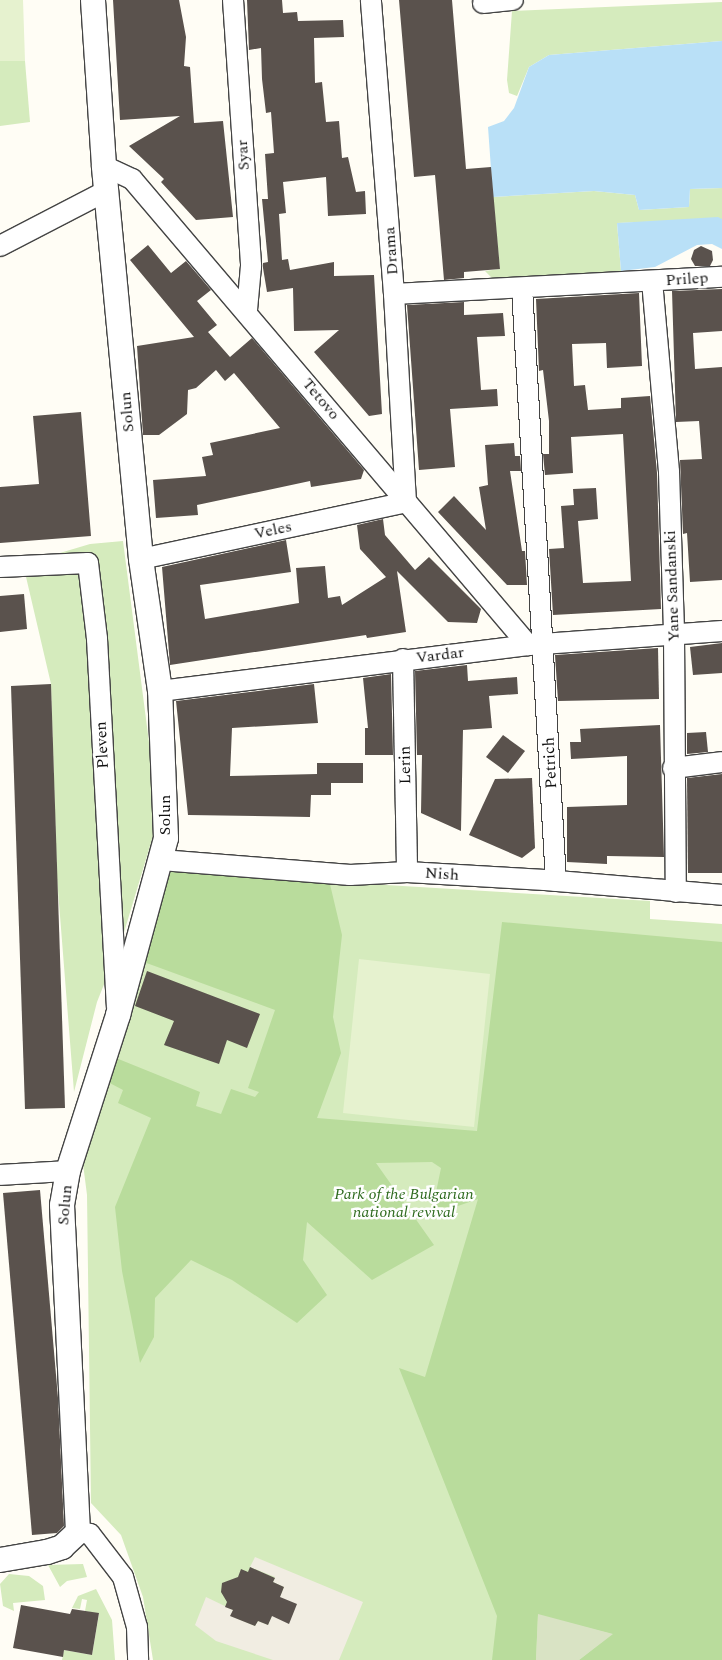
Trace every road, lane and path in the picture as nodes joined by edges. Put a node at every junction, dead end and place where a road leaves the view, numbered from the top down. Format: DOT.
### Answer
graph roads {
  1 [pos="93,0"];
  2 [pos="233,0"];
  3 [pos="372,0"];
  4 [pos="513,0"];
  5 [pos="483,3"];
  6 [pos="104,166"];
  7 [pos="106,191"];
  8 [pos="0,246"];
  9 [pos="722,276"];
  10 [pos="652,281"];
  11 [pos="522,288"];
  12 [pos="394,294"];
  13 [pos="247,310"];
  14 [pos="406,502"];
  15 [pos="140,559"];
  16 [pos="0,567"];
  17 [pos="722,631"];
  18 [pos="674,634"];
  19 [pos="536,644"];
  20 [pos="403,659"];
  21 [pos="160,691"];
  22 [pos="722,762"];
  23 [pos="673,768"];
  24 [pos="161,860"];
  25 [pos="407,872"];
  26 [pos="556,881"];
  27 [pos="676,892"];
  28 [pos="722,895"];
  29 [pos="118,1015"];
  30 [pos="68,1171"];
  31 [pos="0,1175"];
  32 [pos="78,1532"];
  33 [pos="0,1560"];
  34 [pos="138,1660"];
  1 -- 6 [label="street, Solun"];
  2 -- 13 [label="street, Syar"];
  3 -- 12 [label="street, Drama"];
  4 -- 5 [label="street"];
  6 -- 7 [label="street, Solun"];
  6 -- 13 [label="street, Tetovo"];
  7 -- 8 [label="street"];
  7 -- 15 [label="street, Solun"];
  9 -- 10 [label="street, Prilep"];
  10 -- 11 [label="street, Prilep"];
  10 -- 18 [label="street, Yane Sandanski"];
  11 -- 12 [label="street, Prilep"];
  11 -- 19 [label="street, Petrich"];
  12 -- 14 [label="street, Drama"];
  13 -- 14 [label="street, Tetovo"];
  14 -- 15 [label="street, Veles"];
  14 -- 19 [label="street, Tetovo"];
  15 -- 21 [label="street, Solun"];
  16 -- 29 [label="street, Pleven"];
  17 -- 18 [label="street, Vardar"];
  18 -- 19 [label="street, Vardar"];
  18 -- 23 [label="street, Yane Sandanski"];
  19 -- 20 [label="street, Vardar"];
  19 -- 26 [label="street, Petrich"];
  20 -- 21 [label="street, Vardar"];
  20 -- 25 [label="street, Lerin"];
  21 -- 24 [label="street, Solun"];
  22 -- 23 [label="street"];
  23 -- 27 [label="street, Yane Sandanski"];
  24 -- 25 [label="street, Nish"];
  24 -- 29 [label="street, Solun"];
  25 -- 26 [label="street, Nish"];
  26 -- 27 [label="street, Nish"];
  27 -- 28 [label="street, Nish"];
  29 -- 30 [label="street, Solun"];
  30 -- 31 [label="street"];
  30 -- 32 [label="street, Solun"];
  32 -- 33 [label="street"];
  32 -- 34 [label="street"];
}
